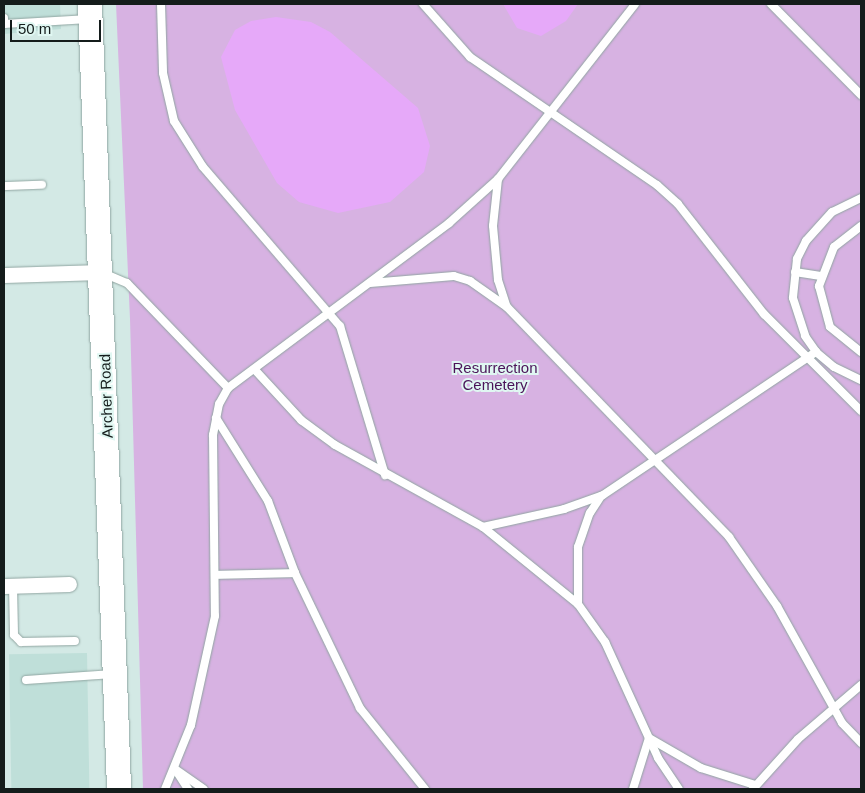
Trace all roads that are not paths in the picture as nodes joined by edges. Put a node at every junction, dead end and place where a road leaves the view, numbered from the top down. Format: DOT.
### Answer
graph roads {
  1 [pos="161,4"];
  2 [pos="423,4"];
  3 [pos="635,4"];
  4 [pos="771,4"];
  5 [pos="90,11"];
  6 [pos="4,18"];
  7 [pos="861,95"];
  8 [pos="553,114"];
  9 [pos="498,179"];
  10 [pos="42,185"];
  11 [pos="4,186"];
  12 [pos="861,198"];
  13 [pos="861,226"];
  14 [pos="101,272"];
  15 [pos="794,272"];
  16 [pos="4,275"];
  17 [pos="821,276"];
  18 [pos="370,283"];
  19 [pos="507,307"];
  20 [pos="331,310"];
  21 [pos="816,352"];
  22 [pos="861,352"];
  23 [pos="807,362"];
  24 [pos="256,371"];
  25 [pos="861,380"];
  26 [pos="228,388"];
  27 [pos="861,411"];
  28 [pos="216,418"];
  29 [pos="656,459"];
  30 [pos="385,474"];
  31 [pos="602,495"];
  32 [pos="483,527"];
  33 [pos="295,572"];
  34 [pos="215,575"];
  35 [pos="68,584"];
  36 [pos="8,586"];
  37 [pos="578,604"];
  38 [pos="76,641"];
  39 [pos="115,674"];
  40 [pos="26,680"];
  41 [pos="861,685"];
  42 [pos="834,709"];
  43 [pos="649,738"];
  44 [pos="861,743"];
  45 [pos="175,769"];
  46 [pos="754,787"];
  47 [pos="119,789"];
  48 [pos="165,789"];
  49 [pos="188,789"];
  50 [pos="204,789"];
  51 [pos="425,789"];
  52 [pos="633,789"];
  53 [pos="679,789"];
  1 -- 20 [label="lane"];
  2 -- 8 [label="lane"];
  3 -- 8 [label="lane"];
  4 -- 7 [label="lane"];
  5 -- 6 [label="lane"];
  5 -- 14 [label="main road, Archer Road"];
  8 -- 9 [label="lane"];
  8 -- 23 [label="lane"];
  9 -- 18 [label="lane"];
  9 -- 19 [label="lane"];
  10 -- 11 [label="lane"];
  12 -- 15 [label="lane"];
  13 -- 17 [label="lane"];
  14 -- 16 [label="street"];
  14 -- 26 [label="lane"];
  14 -- 39 [label="main road, Archer Road"];
  15 -- 17 [label="lane"];
  15 -- 21 [label="lane"];
  17 -- 22 [label="lane"];
  18 -- 19 [label="lane"];
  18 -- 20 [label="lane"];
  19 -- 29 [label="lane"];
  20 -- 24 [label="lane"];
  20 -- 30 [label="lane"];
  21 -- 23 [label="lane"];
  21 -- 25 [label="lane"];
  23 -- 27 [label="lane"];
  23 -- 29 [label="lane"];
  24 -- 26 [label="lane"];
  24 -- 30 [label="lane"];
  26 -- 28 [label="lane"];
  28 -- 33 [label="lane"];
  28 -- 34 [label="lane"];
  29 -- 31 [label="lane"];
  29 -- 42 [label="lane"];
  30 -- 32 [label="lane"];
  31 -- 32 [label="lane"];
  31 -- 37 [label="lane"];
  32 -- 37 [label="lane"];
  33 -- 34 [label="lane"];
  33 -- 51 [label="lane"];
  34 -- 45 [label="lane"];
  35 -- 36 [label="street"];
  36 -- 38 [label="lane"];
  37 -- 43 [label="lane"];
  39 -- 40 [label="lane"];
  39 -- 47 [label="main road, Archer Road"];
  41 -- 42 [label="lane"];
  42 -- 44 [label="lane"];
  42 -- 46 [label="lane"];
  43 -- 46 [label="lane"];
  43 -- 52 [label="lane"];
  43 -- 53 [label="lane"];
  45 -- 48 [label="lane"];
  45 -- 49 [label="lane"];
  45 -- 50 [label="lane"];
}
